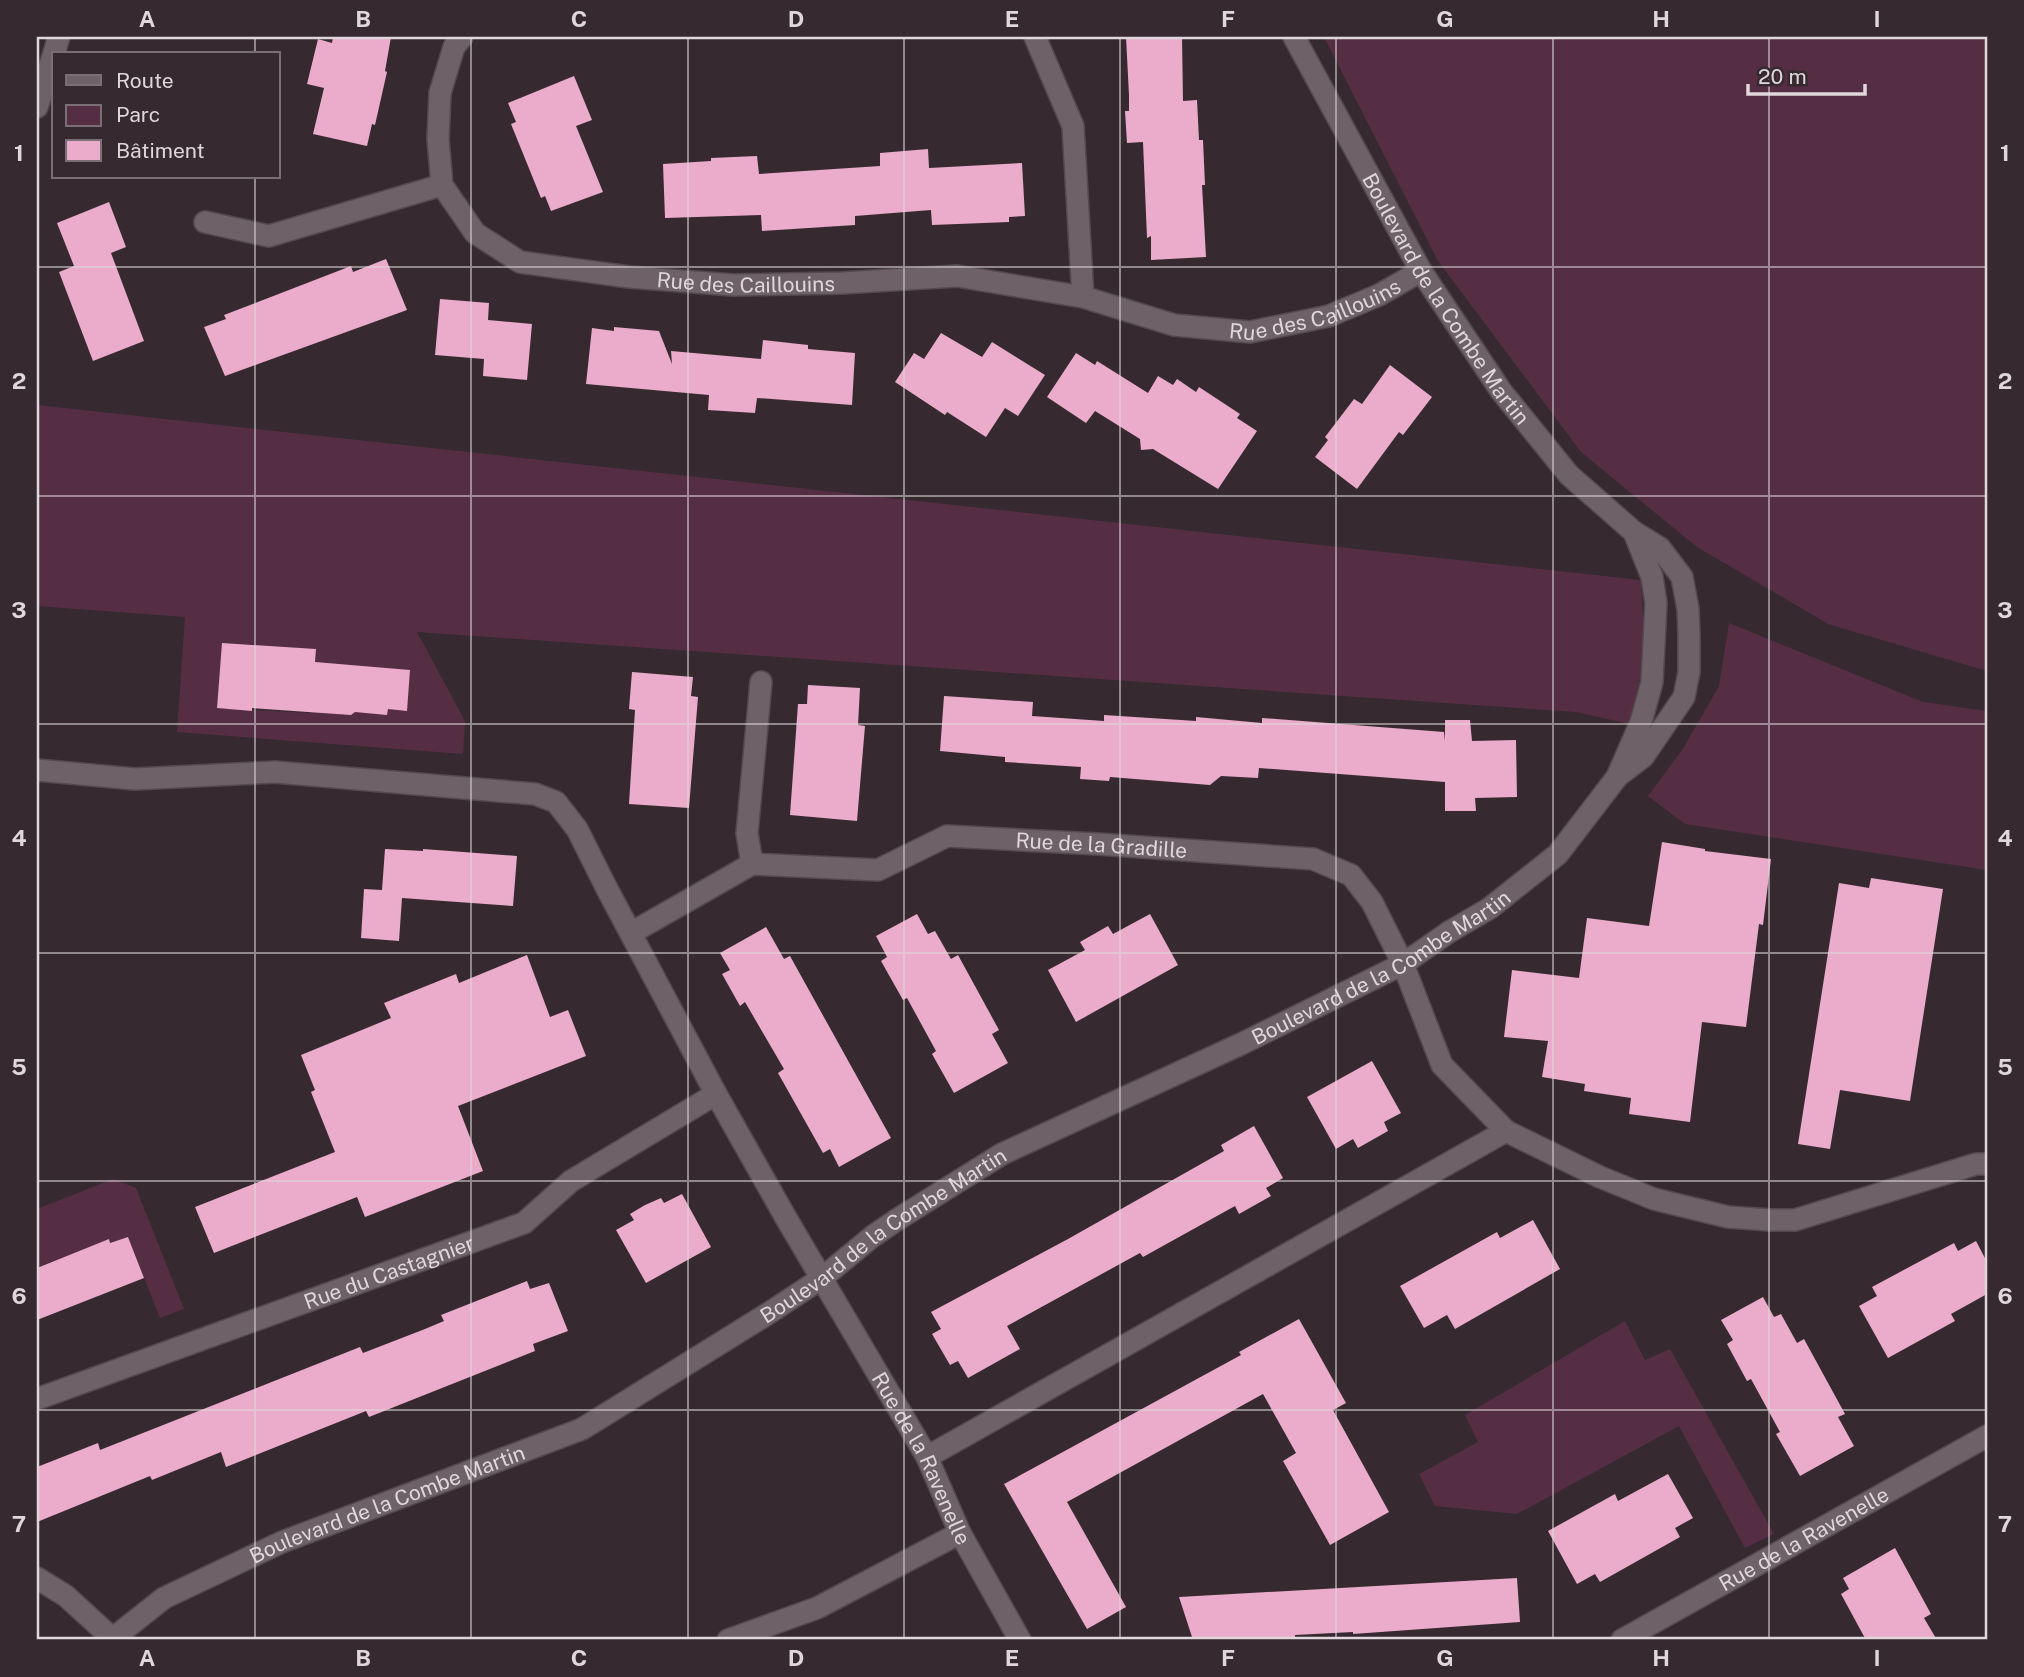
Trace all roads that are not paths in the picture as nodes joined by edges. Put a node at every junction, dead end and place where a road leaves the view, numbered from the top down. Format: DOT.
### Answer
graph roads {
  1 [pos="462,37"];
  2 [pos="1035,37"];
  3 [pos="1294,37"];
  4 [pos="52,59"];
  5 [pos="37,107"];
  6 [pos="442,185"];
  7 [pos="205,222"];
  8 [pos="1421,271"];
  9 [pos="1083,297"];
  10 [pos="1634,532"];
  11 [pos="761,682"];
  12 [pos="37,770"];
  13 [pos="1617,778"];
  14 [pos="752,864"];
  15 [pos="631,933"];
  16 [pos="1403,964"];
  17 [pos="716,1094"];
  18 [pos="1506,1131"];
  19 [pos="1987,1164"];
  20 [pos="822,1278"];
  21 [pos="37,1399"];
  22 [pos="1987,1436"];
  23 [pos="927,1457"];
  24 [pos="960,1533"];
  25 [pos="37,1578"];
  26 [pos="112,1640"];
  27 [pos="728,1640"];
  28 [pos="1020,1640"];
  29 [pos="1622,1640"];
  1 -- 6 [label="street, Rue des Caillouins"];
  2 -- 9 [label="street"];
  3 -- 8 [label="street, Boulevard de la Combe Martin"];
  4 -- 5 [label="street"];
  6 -- 7 [label="street"];
  6 -- 9 [label="street, Rue des Caillouins"];
  8 -- 9 [label="street, Rue des Caillouins"];
  8 -- 10 [label="street, Boulevard de la Combe Martin"];
  10 -- 13 [label="street, Boulevard de la Combe Martin"];
  10 -- 13 [label="street, Boulevard de la Combe Martin"];
  11 -- 14 [label="street"];
  12 -- 15 [label="street"];
  13 -- 16 [label="street, Boulevard de la Combe Martin"];
  14 -- 15 [label="street"];
  14 -- 16 [label="street, Rue de la Gradille"];
  15 -- 17 [label="street"];
  16 -- 18 [label="street, Rue de la Gradille"];
  16 -- 20 [label="street, Boulevard de la Combe Martin"];
  17 -- 20 [label="street"];
  17 -- 21 [label="street, Rue du Castagnier"];
  18 -- 19 [label="street, Rue de la Gradille"];
  18 -- 23 [label="street"];
  20 -- 23 [label="street, Rue de la Ravenelle"];
  20 -- 26 [label="street, Boulevard de la Combe Martin"];
  22 -- 29 [label="street, Rue de la Ravenelle"];
  23 -- 24 [label="street, Rue de la Ravenelle"];
  24 -- 27 [label="street"];
  24 -- 28 [label="street, Rue de la Ravenelle"];
  25 -- 26 [label="street"];
}
